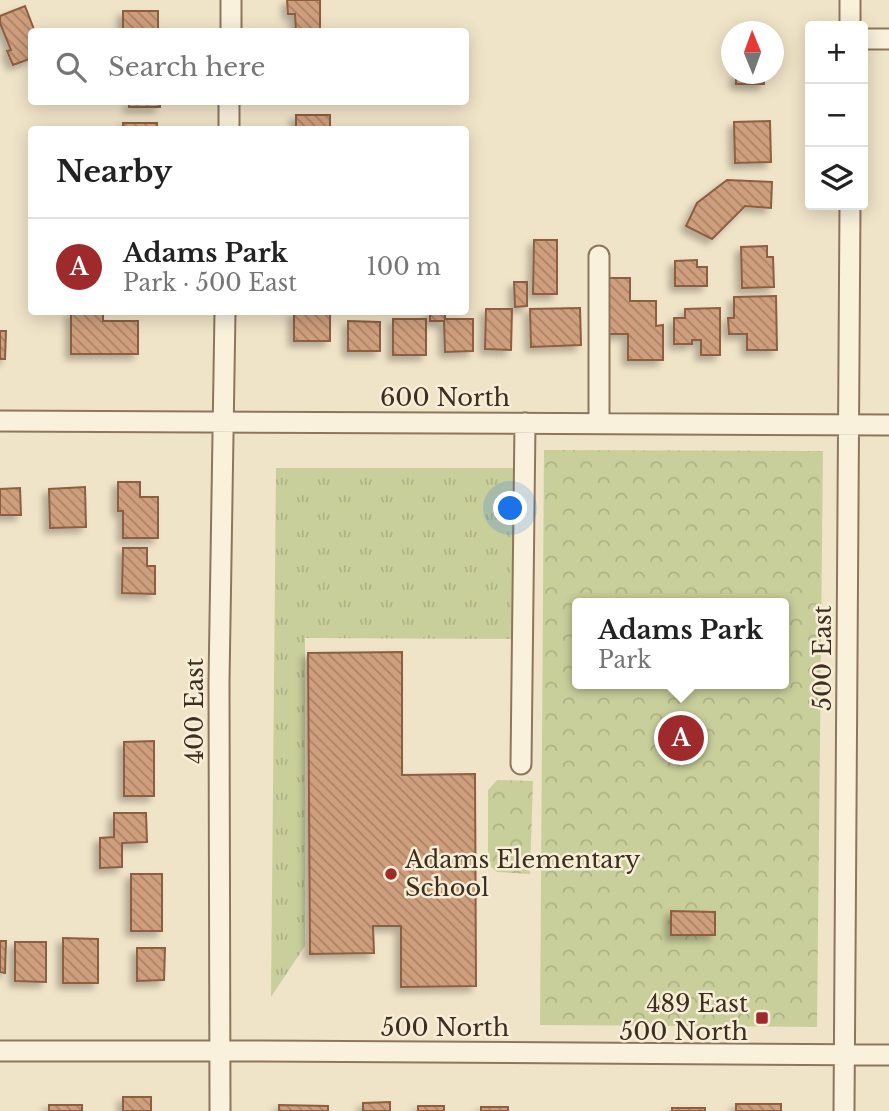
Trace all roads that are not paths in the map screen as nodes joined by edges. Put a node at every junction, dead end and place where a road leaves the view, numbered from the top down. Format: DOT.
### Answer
graph roads {
  1 [pos="231,0"];
  2 [pos="850,0"];
  3 [pos="850,21"];
  4 [pos="230,28"];
  5 [pos="868,39"];
  6 [pos="889,39"];
  7 [pos="229,105"];
  8 [pos="229,126"];
  9 [pos="850,210"];
  10 [pos="600,256"];
  11 [pos="225,315"];
  12 [pos="0,421"];
  13 [pos="222,421"];
  14 [pos="525,423"];
  15 [pos="599,423"];
  16 [pos="849,425"];
  17 [pos="889,425"];
  18 [pos="521,764"];
  19 [pos="0,1051"];
  20 [pos="220,1051"];
  21 [pos="845,1054"];
  22 [pos="889,1055"];
  23 [pos="220,1111"];
  24 [pos="844,1111"];
  1 -- 4 [label="street"];
  2 -- 3 [label="street"];
  5 -- 6 [label="street"];
  7 -- 8 [label="street"];
  9 -- 16 [label="street, 500 East"];
  10 -- 15 [label="street"];
  11 -- 13 [label="street, 400 East"];
  12 -- 13 [label="street, 600 North"];
  13 -- 14 [label="street, 600 North"];
  13 -- 20 [label="street, 400 East"];
  14 -- 15 [label="street, 600 North"];
  14 -- 18 [label="street"];
  15 -- 16 [label="street, 600 North"];
  16 -- 17 [label="street, 600 North"];
  16 -- 21 [label="street, 500 East"];
  19 -- 20 [label="street, 500 North"];
  20 -- 21 [label="street, 500 North"];
  20 -- 23 [label="street, 400 East"];
  21 -- 22 [label="street, 500 North"];
  21 -- 24 [label="street, 500 East"];
}
